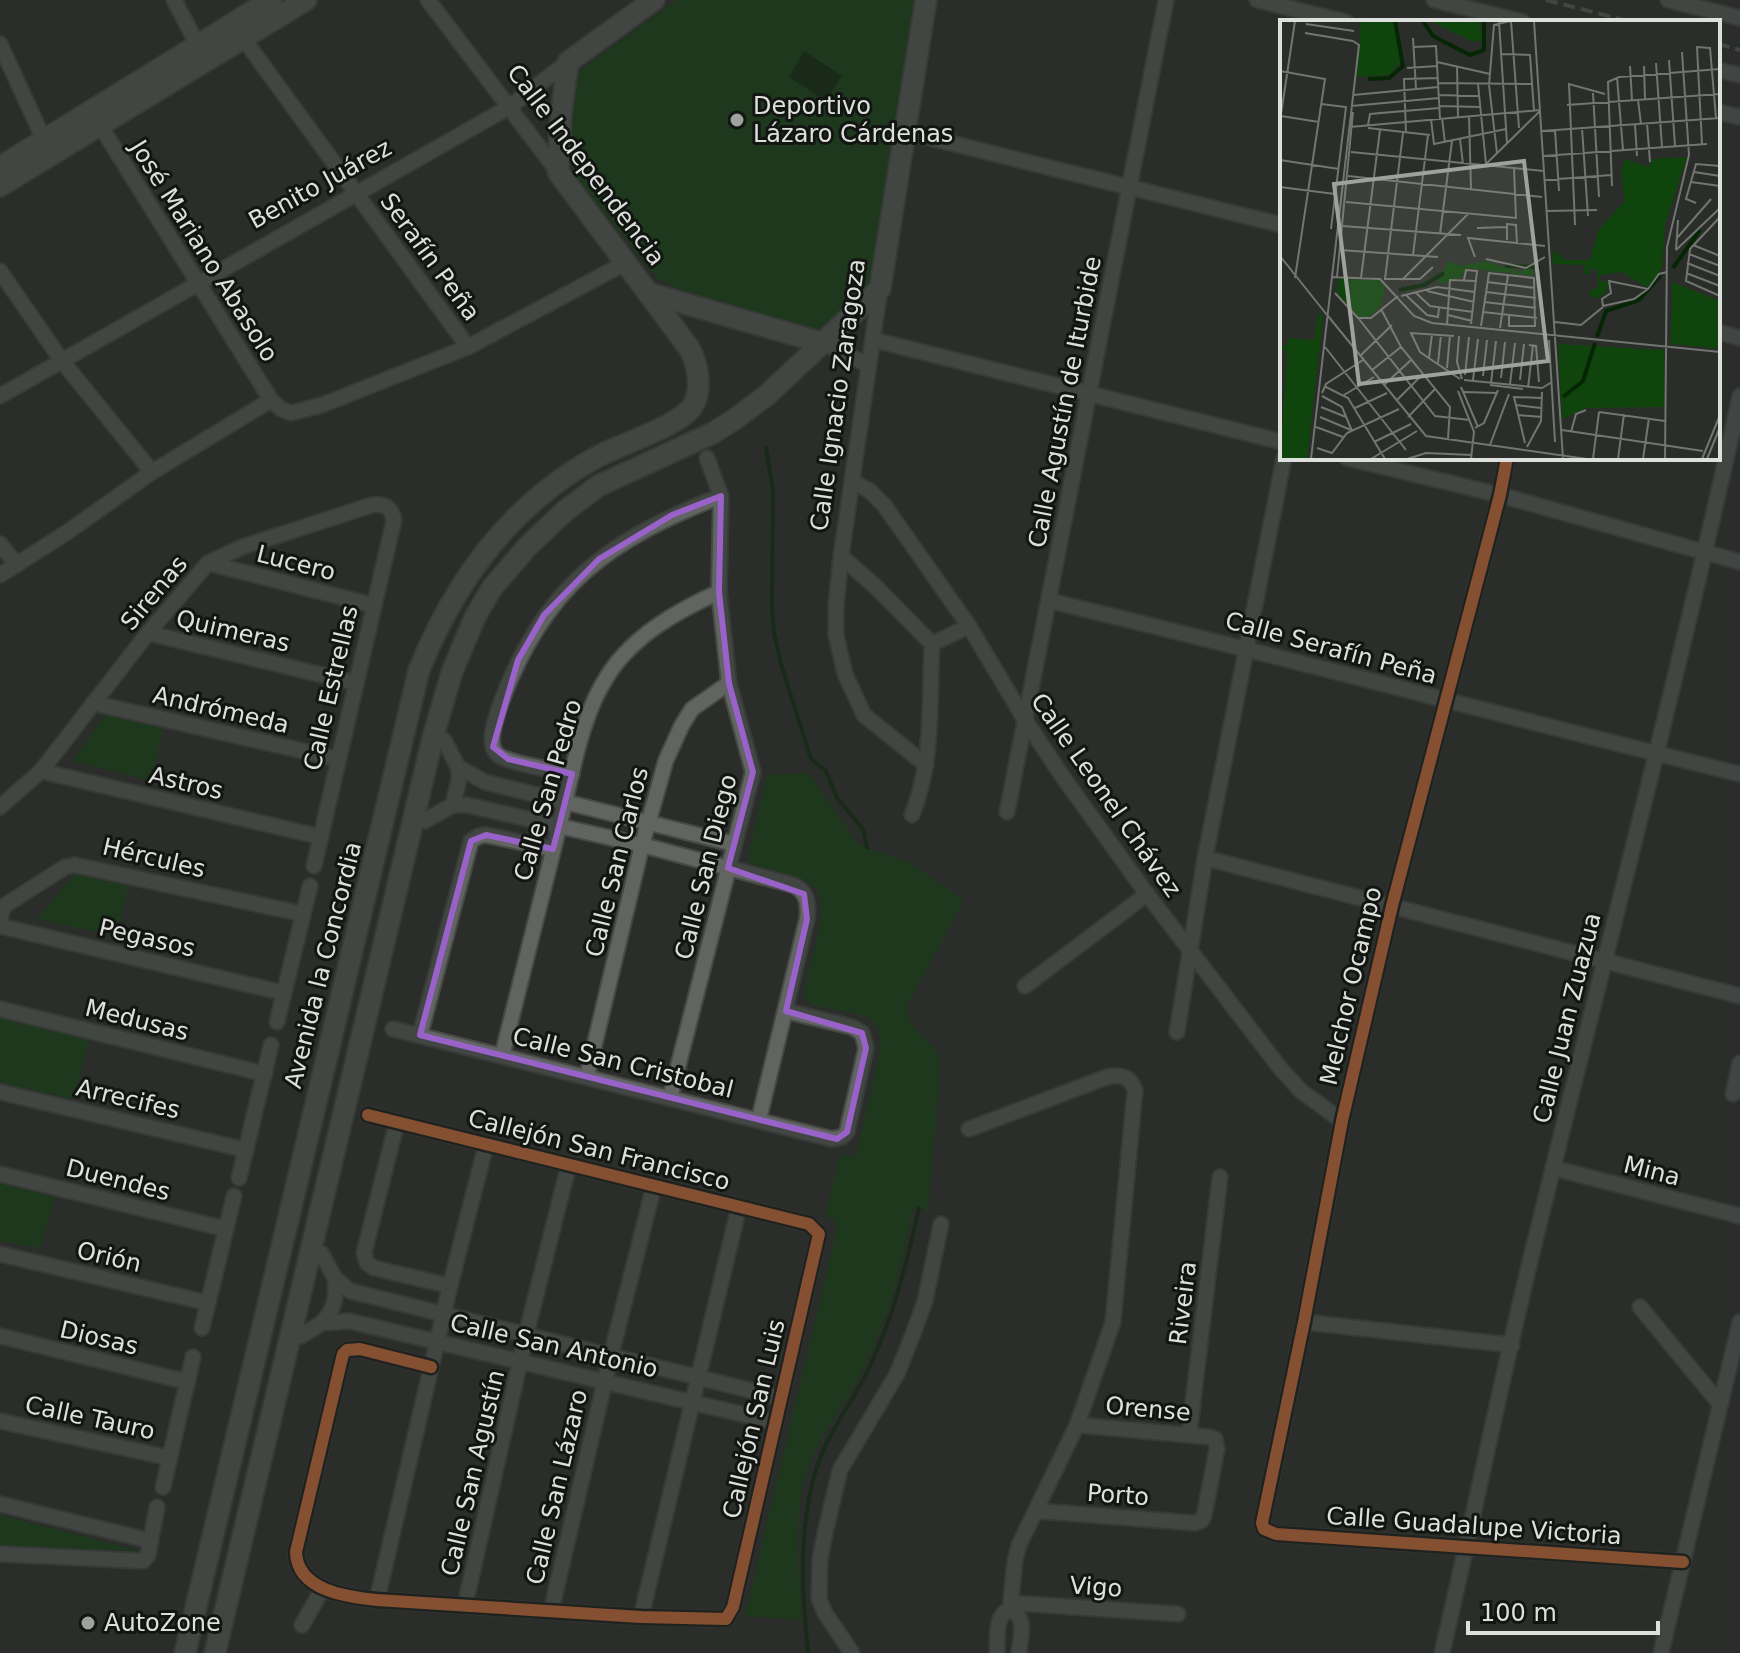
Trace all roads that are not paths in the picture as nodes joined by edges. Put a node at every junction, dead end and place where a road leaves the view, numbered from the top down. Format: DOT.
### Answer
graph roads {
  1 [pos="174,0"];
  2 [pos="271,0"];
  3 [pos="306,0"];
  4 [pos="428,0"];
  5 [pos="654,0"];
  6 [pos="926,0"];
  7 [pos="1166,0"];
  8 [pos="1257,0"];
  9 [pos="1434,0"];
  10 [pos="1668,0"];
  11 [pos="1740,18"];
  12 [pos="1338,20"];
  13 [pos="1515,20"];
  14 [pos="243,38"];
  15 [pos="0,44"];
  16 [pos="202,52"];
  17 [pos="568,62"];
  18 [pos="1720,70"];
  19 [pos="1740,75"];
  20 [pos="509,107"];
  21 [pos="1720,112"];
  22 [pos="1740,117"];
  23 [pos="100,125"];
  24 [pos="906,132"];
  25 [pos="44,140"];
  26 [pos="0,167"];
  27 [pos="558,172"];
  28 [pos="0,186"];
  29 [pos="1128,186"];
  30 [pos="357,194"];
  31 [pos="1280,224"];
  32 [pos="627,262"];
  33 [pos="0,271"];
  34 [pos="197,283"];
  35 [pos="880,289"];
  36 [pos="651,294"];
  37 [pos="1720,333"];
  38 [pos="1740,338"];
  39 [pos="874,340"];
  40 [pos="823,343"];
  41 [pos="468,347"];
  42 [pos="62,361"];
  43 [pos="868,365"];
  44 [pos="1087,393"];
  45 [pos="0,396"];
  46 [pos="1740,396"];
  47 [pos="271,400"];
  48 [pos="692,407"];
  49 [pos="713,433"];
  50 [pos="1280,441"];
  51 [pos="707,458"];
  52 [pos="1284,460"];
  53 [pos="1355,460"];
  54 [pos="1507,460"];
  55 [pos="152,472"];
  56 [pos="852,481"];
  57 [pos="1500,495"];
  58 [pos="721,496"];
  59 [pos="394,520"];
  60 [pos="0,544"];
  61 [pos="1705,553"];
  62 [pos="841,556"];
  63 [pos="1740,562"];
  64 [pos="208,563"];
  65 [pos="17,565"];
  66 [pos="0,575"];
  67 [pos="719,592"];
  68 [pos="1050,601"];
  69 [pos="372,605"];
  70 [pos="969,626"];
  71 [pos="148,633"];
  72 [pos="932,644"];
  73 [pos="1246,647"];
  74 [pos="355,683"];
  75 [pos="729,683"];
  76 [pos="1445,701"];
  77 [pos="93,703"];
  78 [pos="1025,720"];
  79 [pos="406,731"];
  80 [pos="433,737"];
  81 [pos="1657,754"];
  82 [pos="338,759"];
  83 [pos="926,765"];
  84 [pos="458,767"];
  85 [pos="41,771"];
  86 [pos="572,774"];
  87 [pos="1740,774"];
  88 [pos="503,786"];
  89 [pos="535,793"];
  90 [pos="565,801"];
  91 [pos="453,805"];
  92 [pos="0,807"];
  93 [pos="387,812"];
  94 [pos="498,812"];
  95 [pos="1007,812"];
  96 [pos="912,815"];
  97 [pos="414,818"];
  98 [pos="530,818"];
  99 [pos="649,821"];
  100 [pos="559,826"];
  101 [pos="321,837"];
  102 [pos="734,844"];
  103 [pos="642,845"];
  104 [pos="553,849"];
  105 [pos="1205,858"];
  106 [pos="314,866"];
  107 [pos="728,868"];
  108 [pos="310,886"];
  109 [pos="1147,894"];
  110 [pos="1392,906"];
  111 [pos="1,910"];
  112 [pos="303,914"];
  113 [pos="0,926"];
  114 [pos="1190,948"];
  115 [pos="1603,962"];
  116 [pos="1025,986"];
  117 [pos="284,993"];
  118 [pos="1740,996"];
  119 [pos="0,1009"];
  120 [pos="786,1011"];
  121 [pos="277,1022"];
  122 [pos="393,1029"];
  123 [pos="1177,1032"];
  124 [pos="420,1035"];
  125 [pos="271,1045"];
  126 [pos="502,1056"];
  127 [pos="1740,1063"];
  128 [pos="265,1074"];
  129 [pos="587,1076"];
  130 [pos="0,1092"];
  131 [pos="1733,1094"];
  132 [pos="670,1098"];
  133 [pos="368,1115"];
  134 [pos="759,1119"];
  135 [pos="1342,1121"];
  136 [pos="397,1122"];
  137 [pos="969,1129"];
  138 [pos="486,1145"];
  139 [pos="246,1150"];
  140 [pos="569,1164"];
  141 [pos="1553,1168"];
  142 [pos="0,1174"];
  143 [pos="1220,1177"];
  144 [pos="239,1178"];
  145 [pos="654,1186"];
  146 [pos="234,1196"];
  147 [pos="739,1207"];
  148 [pos="1740,1216"];
  149 [pos="941,1224"];
  150 [pos="226,1229"];
  151 [pos="818,1231"];
  152 [pos="282,1244"];
  153 [pos="309,1251"];
  154 [pos="0,1254"];
  155 [pos="335,1278"];
  156 [pos="450,1286"];
  157 [pos="379,1299"];
  158 [pos="208,1303"];
  159 [pos="1640,1307"];
  160 [pos="443,1315"];
  161 [pos="1304,1322"];
  162 [pos="1740,1322"];
  163 [pos="322,1323"];
  164 [pos="371,1326"];
  165 [pos="202,1328"];
  166 [pos="262,1328"];
  167 [pos="291,1335"];
  168 [pos="526,1335"];
  169 [pos="0,1336"];
  170 [pos="437,1340"];
  171 [pos="1512,1345"];
  172 [pos="611,1355"];
  173 [pos="193,1357"];
  174 [pos="521,1360"];
  175 [pos="431,1367"];
  176 [pos="698,1378"];
  177 [pos="605,1380"];
  178 [pos="188,1382"];
  179 [pos="781,1398"];
  180 [pos="692,1402"];
  181 [pos="1720,1404"];
  182 [pos="0,1421"];
  183 [pos="775,1422"];
  184 [pos="1077,1425"];
  185 [pos="1189,1435"];
  186 [pos="170,1458"];
  187 [pos="163,1487"];
  188 [pos="0,1504"];
  189 [pos="157,1507"];
  190 [pos="1038,1511"];
  191 [pos="1195,1523"];
  192 [pos="1264,1529"];
  193 [pos="213,1532"];
  194 [pos="242,1538"];
  195 [pos="151,1541"];
  196 [pos="1467,1546"];
  197 [pos="0,1554"];
  198 [pos="1683,1562"];
  199 [pos="323,1588"];
  200 [pos="377,1600"];
  201 [pos="465,1605"];
  202 [pos="1011,1606"];
  203 [pos="551,1611"];
  204 [pos="1178,1614"];
  205 [pos="641,1617"];
  206 [pos="302,1625"];
  207 [pos="997,1651"];
  208 [pos="1019,1651"];
  209 [pos="185,1653"];
  210 [pos="215,1653"];
  211 [pos="852,1653"];
  212 [pos="1442,1653"];
  213 [pos="1661,1653"];
  1 -- 16 [label="street"];
  2 -- 16 [label="main road"];
  3 -- 14 [label="main road"];
  4 -- 20 [label="street, Calle Independencia"];
  5 -- 17 [label="main road, Benito Juárez"];
  6 -- 24 [label="main road, Calle Ignacio Zaragoza"];
  7 -- 29 [label="street, Calle Agustín de Iturbide"];
  8 -- 12 [label="street"];
  9 -- 13 [label="street"];
  10 -- 11 [label="street"];
  14 -- 16 [label="main road"];
  14 -- 30 [label="street, Serafín Peña"];
  15 -- 25 [label="street"];
  16 -- 23 [label="main road"];
  16 -- 25 [label="main road"];
  17 -- 20 [label="street, Benito Juárez"];
  17 -- 27 [label="main road"];
  18 -- 19 [label="street"];
  20 -- 27 [label="street, Calle Independencia"];
  20 -- 30 [label="street, Benito Juárez"];
  21 -- 22 [label="street"];
  23 -- 28 [label="main road"];
  23 -- 34 [label="street, José Mariano Abasolo"];
  24 -- 29 [label="street"];
  24 -- 35 [label="main road, Calle Ignacio Zaragoza"];
  25 -- 26 [label="main road"];
  27 -- 32 [label="main road, Calle Independencia"];
  29 -- 31 [label="street"];
  29 -- 44 [label="street, Calle Agustín de Iturbide"];
  30 -- 34 [label="street, Benito Juárez"];
  30 -- 41 [label="street, Serafín Peña"];
  32 -- 36 [label="main road, Calle Independencia"];
  32 -- 41 [label="street"];
  33 -- 42 [label="street"];
  34 -- 42 [label="street, Benito Juárez"];
  34 -- 47 [label="street, José Mariano Abasolo"];
  35 -- 39 [label="street, Calle Ignacio Zaragoza"];
  35 -- 40 [label="main road"];
  36 -- 40 [label="main road, Calle Independencia"];
  36 -- 48 [label="main road"];
  37 -- 38 [label="street"];
  39 -- 43 [label="street, Calle Ignacio Zaragoza"];
  39 -- 44 [label="street"];
  40 -- 43 [label="street, Calle Independencia"];
  40 -- 49 [label="main road"];
  41 -- 47 [label="street"];
  42 -- 45 [label="street, Benito Juárez"];
  42 -- 55 [label="street"];
  43 -- 56 [label="street, Calle Ignacio Zaragoza"];
  44 -- 50 [label="street"];
  44 -- 68 [label="street, Calle Agustín de Iturbide"];
  46 -- 61 [label="street, Calle Juan Zuazua"];
  47 -- 55 [label="street"];
  48 -- 49 [label="main road"];
  48 -- 79 [label="main road, Avenida la Concordia"];
  49 -- 80 [label="main road"];
  51 -- 58 [label="street, Calle San Diego"];
  52 -- 73 [label="street"];
  53 -- 57 [label="street"];
  54 -- 57 [label="street, Melchor Ocampo"];
  55 -- 65 [label="street"];
  56 -- 62 [label="street, Calle Ignacio Zaragoza"];
  56 -- 70 [label="street, Calle Leonel Chávez"];
  57 -- 61 [label="street"];
  57 -- 76 [label="street, Melchor Ocampo"];
  58 -- 67 [label="street, Calle San Diego"];
  58 -- 86 [label="street"];
  59 -- 64 [label="street, Sirenas"];
  59 -- 69 [label="street, Calle Estrellas"];
  60 -- 65 [label="street"];
  61 -- 63 [label="street"];
  61 -- 81 [label="street, Calle Juan Zuazua"];
  62 -- 72 [label="street"];
  62 -- 83 [label="street, Calle Ignacio Zaragoza"];
  64 -- 69 [label="street, Lucero"];
  64 -- 71 [label="street, Sirenas"];
  65 -- 66 [label="street"];
  67 -- 75 [label="street, Calle San Diego"];
  67 -- 86 [label="street, Calle San Pedro"];
  68 -- 73 [label="street, Calle Serafín Peña"];
  68 -- 78 [label="street, Calle Agustín de Iturbide"];
  69 -- 74 [label="street, Calle Estrellas"];
  70 -- 72 [label="street"];
  70 -- 78 [label="street, Calle Leonel Chávez"];
  71 -- 74 [label="street, Quimeras"];
  71 -- 77 [label="street, Sirenas"];
  72 -- 83 [label="street"];
  73 -- 76 [label="street, Calle Serafín Peña"];
  73 -- 105 [label="street"];
  74 -- 82 [label="street, Calle Estrellas"];
  75 -- 99 [label="street, Calle San Carlos"];
  75 -- 102 [label="street, Calle San Diego"];
  76 -- 81 [label="street, Calle Serafín Peña"];
  76 -- 110 [label="street, Melchor Ocampo"];
  77 -- 82 [label="street, Andrómeda"];
  77 -- 85 [label="street, Sirenas"];
  78 -- 95 [label="street, Calle Agustín de Iturbide"];
  78 -- 109 [label="street, Calle Leonel Chávez"];
  79 -- 80 [label="main road"];
  79 -- 93 [label="main road, Avenida la Concordia"];
  80 -- 84 [label="street"];
  80 -- 97 [label="main road"];
  81 -- 87 [label="street, Calle Serafín Peña"];
  81 -- 115 [label="street, Calle Juan Zuazua"];
  82 -- 101 [label="street, Calle Estrellas"];
  83 -- 96 [label="street"];
  84 -- 88 [label="street"];
  84 -- 91 [label="street"];
  85 -- 92 [label="street, Sirenas"];
  85 -- 101 [label="street, Astros"];
  86 -- 90 [label="street, Calle San Pedro"];
  88 -- 89 [label="street"];
  88 -- 94 [label="street"];
  89 -- 90 [label="street"];
  89 -- 98 [label="street"];
  90 -- 99 [label="street"];
  90 -- 100 [label="street, Calle San Pedro"];
  91 -- 94 [label="street"];
  91 -- 97 [label="street"];
  93 -- 97 [label="main road"];
  93 -- 152 [label="main road, Avenida la Concordia"];
  94 -- 98 [label="street"];
  97 -- 153 [label="main road"];
  98 -- 100 [label="street"];
  99 -- 102 [label="street"];
  99 -- 103 [label="street, Calle San Carlos"];
  100 -- 103 [label="street"];
  100 -- 104 [label="street, Calle San Pedro"];
  101 -- 106 [label="street, Calle Estrellas"];
  102 -- 107 [label="street, Calle San Diego"];
  103 -- 107 [label="street"];
  103 -- 129 [label="street, Calle San Carlos"];
  104 -- 124 [label="street"];
  104 -- 126 [label="street, Calle San Pedro"];
  105 -- 110 [label="street"];
  105 -- 114 [label="street"];
  107 -- 120 [label="street"];
  107 -- 132 [label="street, Calle San Diego"];
  108 -- 112 [label="street"];
  109 -- 114 [label="street, Calle Leonel Chávez"];
  109 -- 116 [label="street"];
  110 -- 115 [label="street"];
  110 -- 135 [label="street, Melchor Ocampo"];
  111 -- 112 [label="street, Hércules"];
  112 -- 117 [label="street"];
  113 -- 117 [label="street, Pegasos"];
  114 -- 123 [label="street"];
  114 -- 135 [label="street, Calle Leonel Chávez"];
  115 -- 118 [label="street"];
  115 -- 141 [label="street, Calle Juan Zuazua"];
  117 -- 121 [label="street"];
  119 -- 128 [label="street, Medusas"];
  120 -- 134 [label="street"];
  120 -- 134 [label="street, Calle San Cristobal"];
  122 -- 124 [label="street, Calle San Cristobal"];
  124 -- 126 [label="street, Calle San Cristobal"];
  125 -- 128 [label="street"];
  126 -- 129 [label="street, Calle San Cristobal"];
  127 -- 131 [label="street"];
  128 -- 139 [label="street"];
  129 -- 132 [label="street, Calle San Cristobal"];
  130 -- 139 [label="street, Arrecifes"];
  132 -- 134 [label="street, Calle San Cristobal"];
  133 -- 136 [label="street, Callejón San Francisco"];
  135 -- 161 [label="street, Melchor Ocampo"];
  136 -- 138 [label="street, Callejón San Francisco"];
  136 -- 156 [label="street"];
  137 -- 184 [label="street"];
  138 -- 140 [label="street, Callejón San Francisco"];
  138 -- 156 [label="street"];
  139 -- 144 [label="street"];
  140 -- 145 [label="street, Callejón San Francisco"];
  140 -- 168 [label="street, Calle San Agustín"];
  141 -- 148 [label="street, Mina"];
  141 -- 171 [label="street, Calle Juan Zuazua"];
  142 -- 150 [label="street, Duendes"];
  143 -- 185 [label="street, Riveira"];
  145 -- 147 [label="street, Callejón San Francisco"];
  145 -- 172 [label="street, Calle San Lázaro"];
  146 -- 150 [label="street"];
  147 -- 151 [label="street, Callejón San Francisco"];
  147 -- 176 [label="street"];
  149 -- 211 [label="street"];
  150 -- 158 [label="street"];
  151 -- 179 [label="street, Callejón San Luis"];
  152 -- 153 [label="main road"];
  152 -- 166 [label="main road, Avenida la Concordia"];
  153 -- 155 [label="street, Calle San Antonio"];
  153 -- 167 [label="main road"];
  154 -- 158 [label="street, Orión"];
  155 -- 157 [label="street, Calle San Antonio"];
  155 -- 163 [label="street"];
  156 -- 160 [label="street"];
  157 -- 160 [label="street, Calle San Antonio"];
  157 -- 164 [label="street"];
  158 -- 165 [label="street"];
  159 -- 181 [label="street"];
  160 -- 168 [label="street, Calle San Antonio"];
  160 -- 170 [label="street"];
  161 -- 171 [label="street"];
  161 -- 192 [label="street, Melchor Ocampo"];
  162 -- 181 [label="street"];
  163 -- 164 [label="street, Calle San Antonio"];
  163 -- 167 [label="street, Calle San Antonio"];
  164 -- 170 [label="street, Calle San Antonio"];
  166 -- 167 [label="main road"];
  166 -- 193 [label="main road, Avenida la Concordia"];
  167 -- 194 [label="main road"];
  168 -- 172 [label="street, Calle San Antonio"];
  168 -- 174 [label="street, Calle San Agustín"];
  169 -- 178 [label="street, Diosas"];
  170 -- 174 [label="street, Calle San Antonio"];
  170 -- 175 [label="street"];
  171 -- 196 [label="street, Calle Juan Zuazua"];
  172 -- 176 [label="street, Calle San Antonio"];
  172 -- 177 [label="street, Calle San Lázaro"];
  173 -- 178 [label="street"];
  174 -- 177 [label="street, Calle San Antonio"];
  174 -- 201 [label="street, Calle San Agustín"];
  175 -- 199 [label="street"];
  175 -- 200 [label="street"];
  176 -- 179 [label="street, Calle San Antonio"];
  176 -- 180 [label="street"];
  177 -- 180 [label="street, Calle San Antonio"];
  177 -- 203 [label="street, Calle San Lázaro"];
  178 -- 186 [label="street"];
  179 -- 183 [label="street, Callejón San Luis"];
  180 -- 183 [label="street, Calle San Antonio"];
  180 -- 205 [label="street"];
  181 -- 198 [label="street"];
  182 -- 186 [label="street, Calle Tauro"];
  183 -- 205 [label="street, Callejón San Luis"];
  184 -- 185 [label="street, Orense"];
  184 -- 190 [label="street"];
  185 -- 191 [label="street, Orense"];
  186 -- 187 [label="street"];
  188 -- 195 [label="street"];
  189 -- 195 [label="street"];
  190 -- 191 [label="street, Porto"];
  190 -- 202 [label="street"];
  192 -- 196 [label="street, Calle Guadalupe Victoria"];
  193 -- 194 [label="main road"];
  193 -- 209 [label="main road, Avenida la Concordia"];
  194 -- 210 [label="main road"];
  195 -- 197 [label="street"];
  196 -- 198 [label="street, Calle Guadalupe Victoria"];
  196 -- 212 [label="street, Calle Juan Zuazua"];
  198 -- 213 [label="street"];
  199 -- 200 [label="street"];
  199 -- 206 [label="street"];
  200 -- 201 [label="street"];
  201 -- 203 [label="street"];
  202 -- 204 [label="street, Vigo"];
  202 -- 207 [label="street"];
  202 -- 208 [label="street"];
  203 -- 205 [label="street"];
  207 -- 208 [label="street"];
}
